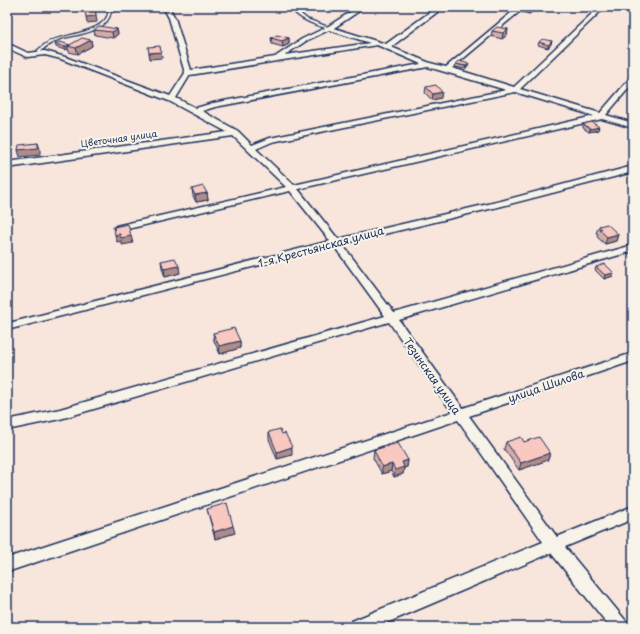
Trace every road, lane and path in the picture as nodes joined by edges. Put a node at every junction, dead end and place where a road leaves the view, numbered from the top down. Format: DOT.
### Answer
graph roads {
  1 [pos="120,7"];
  2 [pos="166,7"];
  3 [pos="295,7"];
  4 [pos="362,7"];
  5 [pos="441,7"];
  6 [pos="522,7"];
  7 [pos="602,7"];
  8 [pos="613,7"];
  9 [pos="110,9"];
  10 [pos="633,11"];
  11 [pos="329,28"];
  12 [pos="7,45"];
  13 [pos="384,46"];
  14 [pos="45,53"];
  15 [pos="276,59"];
  16 [pos="428,65"];
  17 [pos="447,68"];
  18 [pos="188,73"];
  19 [pos="633,78"];
  20 [pos="515,90"];
  21 [pos="172,99"];
  22 [pos="196,111"];
  23 [pos="601,116"];
  24 [pos="633,126"];
  25 [pos="235,133"];
  26 [pos="252,148"];
  27 [pos="7,165"];
  28 [pos="633,169"];
  29 [pos="293,189"];
  30 [pos="119,228"];
  31 [pos="336,242"];
  32 [pos="633,248"];
  33 [pos="392,318"];
  34 [pos="8,328"];
  35 [pos="633,357"];
  36 [pos="460,415"];
  37 [pos="7,425"];
  38 [pos="633,512"];
  39 [pos="553,544"];
  40 [pos="7,565"];
  41 [pos="358,627"];
  42 [pos="620,627"];
  1 -- 9 [label="lane"];
  2 -- 18 [label="street"];
  3 -- 11 [label="lane"];
  4 -- 11 [label="street"];
  5 -- 13 [label="street"];
  6 -- 17 [label="street"];
  7 -- 20 [label="street"];
  8 -- 10 [label="street"];
  9 -- 14 [label="lane"];
  11 -- 13 [label="street"];
  11 -- 15 [label="street"];
  12 -- 14 [label="street"];
  13 -- 15 [label="street"];
  13 -- 16 [label="street"];
  14 -- 21 [label="street, Тезинская улица"];
  15 -- 18 [label="street"];
  16 -- 17 [label="street"];
  16 -- 22 [label="street"];
  17 -- 20 [label="street"];
  18 -- 21 [label="street"];
  19 -- 23 [label="street"];
  20 -- 23 [label="street"];
  20 -- 26 [label="street"];
  21 -- 22 [label="street, Тезинская улица"];
  22 -- 25 [label="street, Тезинская улица"];
  23 -- 24 [label="street"];
  23 -- 29 [label="street"];
  25 -- 26 [label="street, Тезинская улица"];
  25 -- 27 [label="street, Цветочная улица"];
  26 -- 29 [label="street, Тезинская улица"];
  28 -- 31 [label="street, 1-я Крестьянская улица"];
  29 -- 30 [label="street"];
  29 -- 31 [label="street, Тезинская улица"];
  31 -- 33 [label="street, Тезинская улица"];
  31 -- 34 [label="street, 1-я Крестьянская улица"];
  32 -- 33 [label="street"];
  33 -- 36 [label="street, Тезинская улица"];
  33 -- 37 [label="street"];
  35 -- 36 [label="street, улица Шилова"];
  36 -- 39 [label="street, Тезинская улица"];
  36 -- 40 [label="street, улица Шилова"];
  38 -- 39 [label="street"];
  39 -- 41 [label="street"];
  39 -- 42 [label="street, Тезинская улица"];
}
